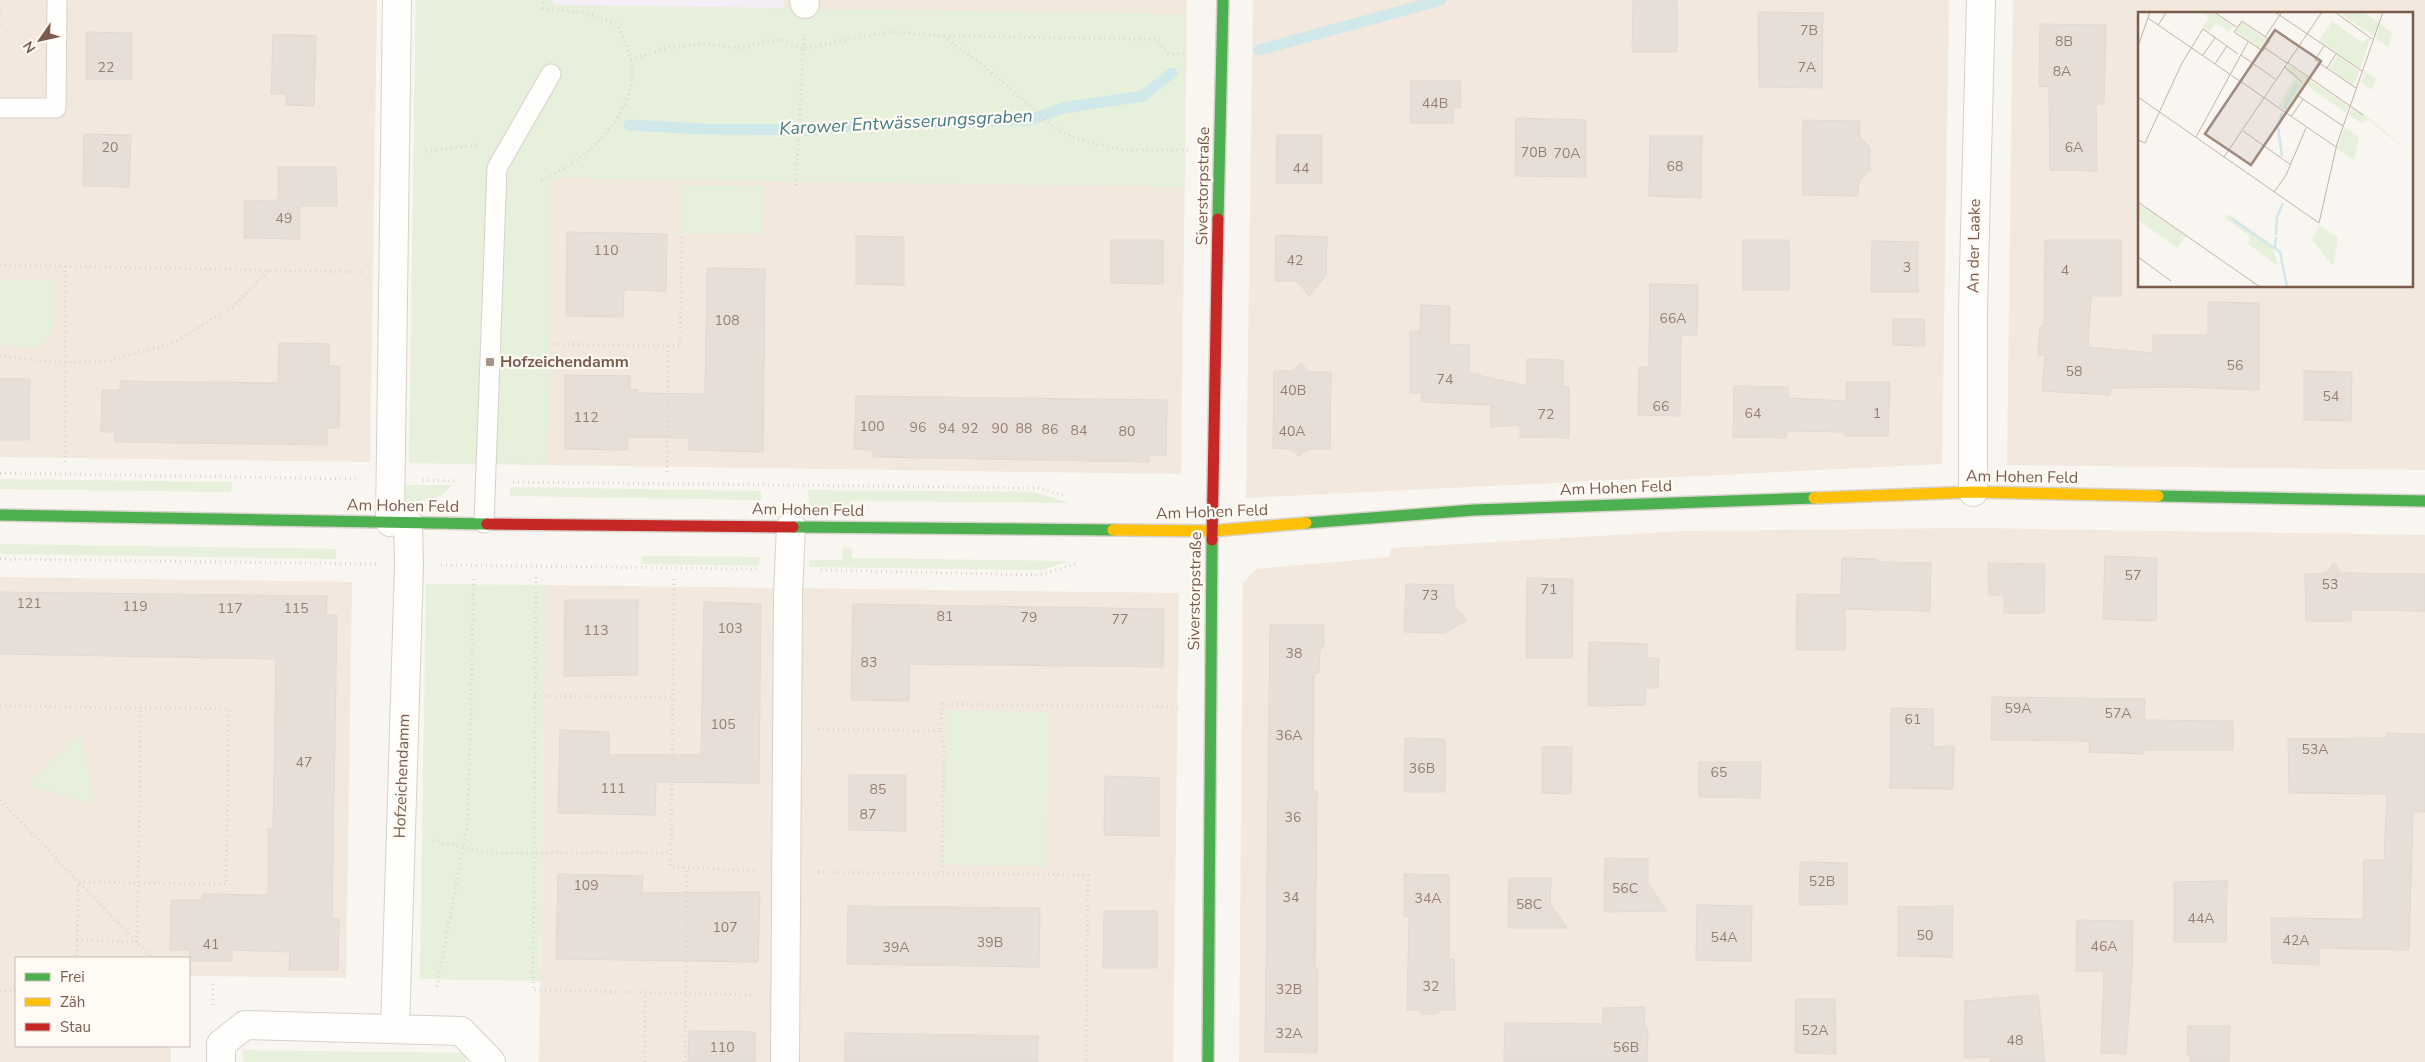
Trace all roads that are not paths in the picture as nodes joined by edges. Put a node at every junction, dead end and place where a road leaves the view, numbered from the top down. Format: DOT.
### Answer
graph roads {
  1 [pos="56,0"];
  2 [pos="398,0"];
  3 [pos="1223,0"];
  4 [pos="1981,0"];
  5 [pos="550,74"];
  6 [pos="0,108"];
  7 [pos="1973,492"];
  8 [pos="2425,500"];
  9 [pos="0,515"];
  10 [pos="399,523"];
  11 [pos="484,523"];
  12 [pos="792,526"];
  13 [pos="1212,531"];
  14 [pos="395,1029"];
  15 [pos="221,1062"];
  16 [pos="490,1062"];
  17 [pos="785,1062"];
  18 [pos="1208,1062"];
  1 -- 6 [label="lane"];
  2 -- 10 [label="street, Hofzeichendamm"];
  3 -- 13 [label="street, Siverstorpstraße"];
  4 -- 7 [label="street, An der Laake"];
  5 -- 11 [label="lane"];
  7 -- 8 [label="street, Am Hohen Feld"];
  7 -- 13 [label="street, Am Hohen Feld"];
  9 -- 10 [label="street, Am Hohen Feld"];
  10 -- 11 [label="street, Am Hohen Feld"];
  10 -- 14 [label="street, Hofzeichendamm"];
  11 -- 12 [label="street, Am Hohen Feld"];
  12 -- 13 [label="street, Am Hohen Feld"];
  12 -- 17 [label="street"];
  13 -- 18 [label="street, Siverstorpstraße"];
  14 -- 15 [label="street"];
  14 -- 16 [label="street"];
}
